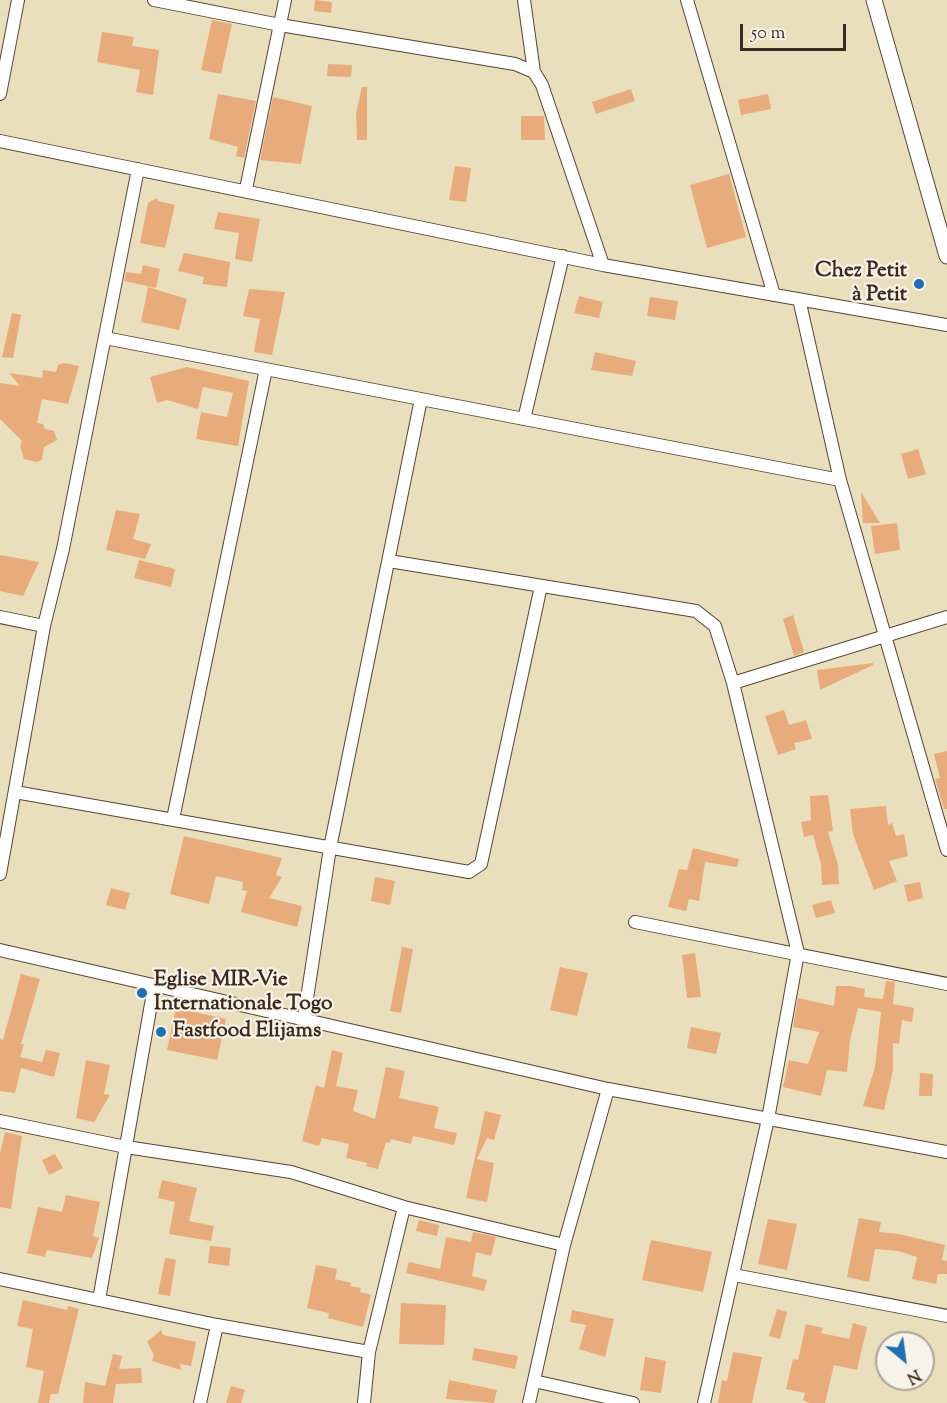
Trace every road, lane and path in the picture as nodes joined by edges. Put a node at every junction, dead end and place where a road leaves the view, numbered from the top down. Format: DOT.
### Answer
graph roads {
  1 [pos="18,0"];
  2 [pos="154,0"];
  3 [pos="285,0"];
  4 [pos="525,0"];
  5 [pos="687,0"];
  6 [pos="874,0"];
  7 [pos="280,26"];
  8 [pos="534,72"];
  9 [pos="0,94"];
  10 [pos="0,141"];
  11 [pos="138,169"];
  12 [pos="246,189"];
  13 [pos="563,256"];
  14 [pos="947,256"];
  15 [pos="603,265"];
  16 [pos="774,295"];
  17 [pos="799,299"];
  18 [pos="947,325"];
  19 [pos="105,338"];
  20 [pos="266,369"];
  21 [pos="421,399"];
  22 [pos="524,419"];
  23 [pos="840,480"];
  24 [pos="389,561"];
  25 [pos="542,586"];
  26 [pos="0,617"];
  27 [pos="947,617"];
  28 [pos="44,626"];
  29 [pos="885,638"];
  30 [pos="733,683"];
  31 [pos="15,792"];
  32 [pos="173,819"];
  33 [pos="330,848"];
  34 [pos="947,850"];
  35 [pos="0,874"];
  36 [pos="635,922"];
  37 [pos="0,950"];
  38 [pos="798,953"];
  39 [pos="947,984"];
  40 [pos="154,987"];
  41 [pos="304,1018"];
  42 [pos="608,1089"];
  43 [pos="768,1119"];
  44 [pos="0,1121"];
  45 [pos="126,1147"];
  46 [pos="947,1152"];
  47 [pos="404,1207"];
  48 [pos="564,1245"];
  49 [pos="734,1275"];
  50 [pos="0,1279"];
  51 [pos="99,1300"];
  52 [pos="947,1316"];
  53 [pos="217,1325"];
  54 [pos="369,1352"];
  55 [pos="534,1381"];
  56 [pos="200,1403"];
  57 [pos="364,1403"];
  58 [pos="529,1403"];
  59 [pos="633,1403"];
  60 [pos="705,1403"];
  1 -- 9 [label="street"];
  2 -- 7 [label="street"];
  3 -- 7 [label="street"];
  4 -- 8 [label="street"];
  5 -- 16 [label="street"];
  6 -- 14 [label="street"];
  7 -- 8 [label="street"];
  7 -- 12 [label="street"];
  8 -- 15 [label="street"];
  10 -- 11 [label="street"];
  11 -- 12 [label="street"];
  11 -- 19 [label="street"];
  12 -- 13 [label="street"];
  13 -- 15 [label="street"];
  13 -- 22 [label="street"];
  15 -- 16 [label="street"];
  16 -- 17 [label="street"];
  17 -- 18 [label="street"];
  17 -- 23 [label="street"];
  19 -- 20 [label="street"];
  19 -- 28 [label="street"];
  20 -- 21 [label="street"];
  20 -- 32 [label="street"];
  21 -- 22 [label="street"];
  21 -- 24 [label="street"];
  22 -- 23 [label="street"];
  23 -- 29 [label="street"];
  24 -- 25 [label="street"];
  24 -- 33 [label="street"];
  25 -- 30 [label="street"];
  25 -- 33 [label="street"];
  26 -- 28 [label="street"];
  27 -- 29 [label="street"];
  28 -- 31 [label="street"];
  29 -- 30 [label="street"];
  29 -- 34 [label="street"];
  30 -- 38 [label="street"];
  31 -- 32 [label="street"];
  31 -- 35 [label="street"];
  32 -- 33 [label="street"];
  33 -- 41 [label="street"];
  36 -- 38 [label="street"];
  37 -- 40 [label="street"];
  38 -- 39 [label="street"];
  38 -- 43 [label="street"];
  40 -- 41 [label="street"];
  40 -- 45 [label="street"];
  41 -- 42 [label="street"];
  42 -- 43 [label="street"];
  42 -- 48 [label="street"];
  43 -- 46 [label="street"];
  43 -- 49 [label="street"];
  44 -- 45 [label="street"];
  45 -- 47 [label="street"];
  45 -- 51 [label="street"];
  47 -- 48 [label="street"];
  47 -- 54 [label="street"];
  48 -- 55 [label="street"];
  49 -- 52 [label="street"];
  49 -- 60 [label="street"];
  50 -- 51 [label="street"];
  51 -- 53 [label="street"];
  53 -- 54 [label="street"];
  53 -- 56 [label="street"];
  54 -- 57 [label="street"];
  55 -- 58 [label="street"];
  55 -- 59 [label="street"];
}
